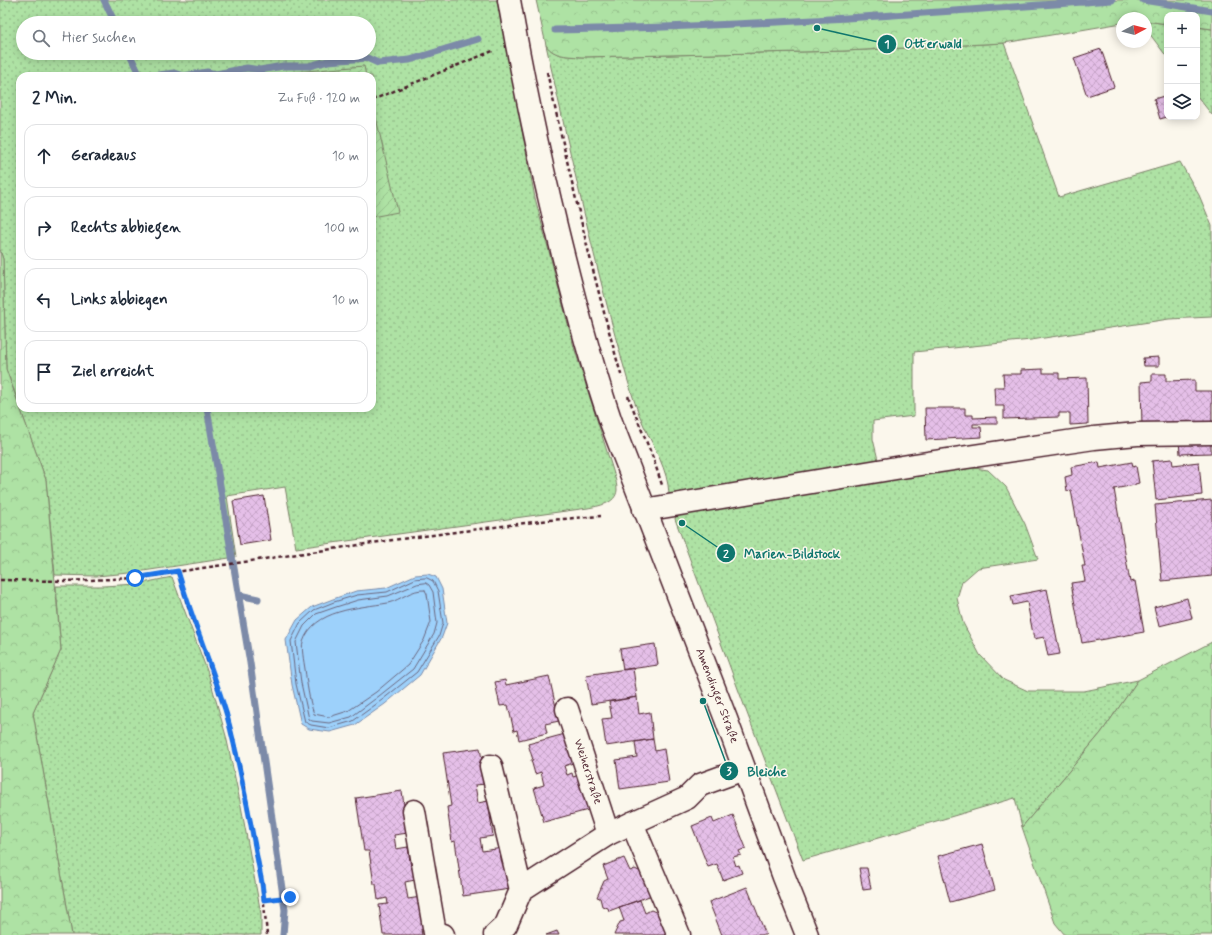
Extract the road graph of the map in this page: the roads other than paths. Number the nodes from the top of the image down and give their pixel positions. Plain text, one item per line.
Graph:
1 (509, 0) edge
2 (1212, 433) edge
3 (644, 510) junction
4 (567, 709) dead end
5 (491, 766) dead end
6 (744, 769) junction
7 (414, 811) dead end
8 (632, 823) junction
9 (608, 834) junction
10 (521, 890) junction
11 (443, 935) edge
12 (495, 935) edge
13 (679, 935) edge
14 (807, 935) edge

1 - 3 street, Amendinger Straße
2 - 3 street
3 - 6 street, Amendinger Straße
4 - 9 street, Weiherstraße
5 - 10 street
6 - 8 street
6 - 14 street, Amendinger Straße
7 - 11 street
8 - 9 street
8 - 13 street
9 - 10 street
10 - 12 street

